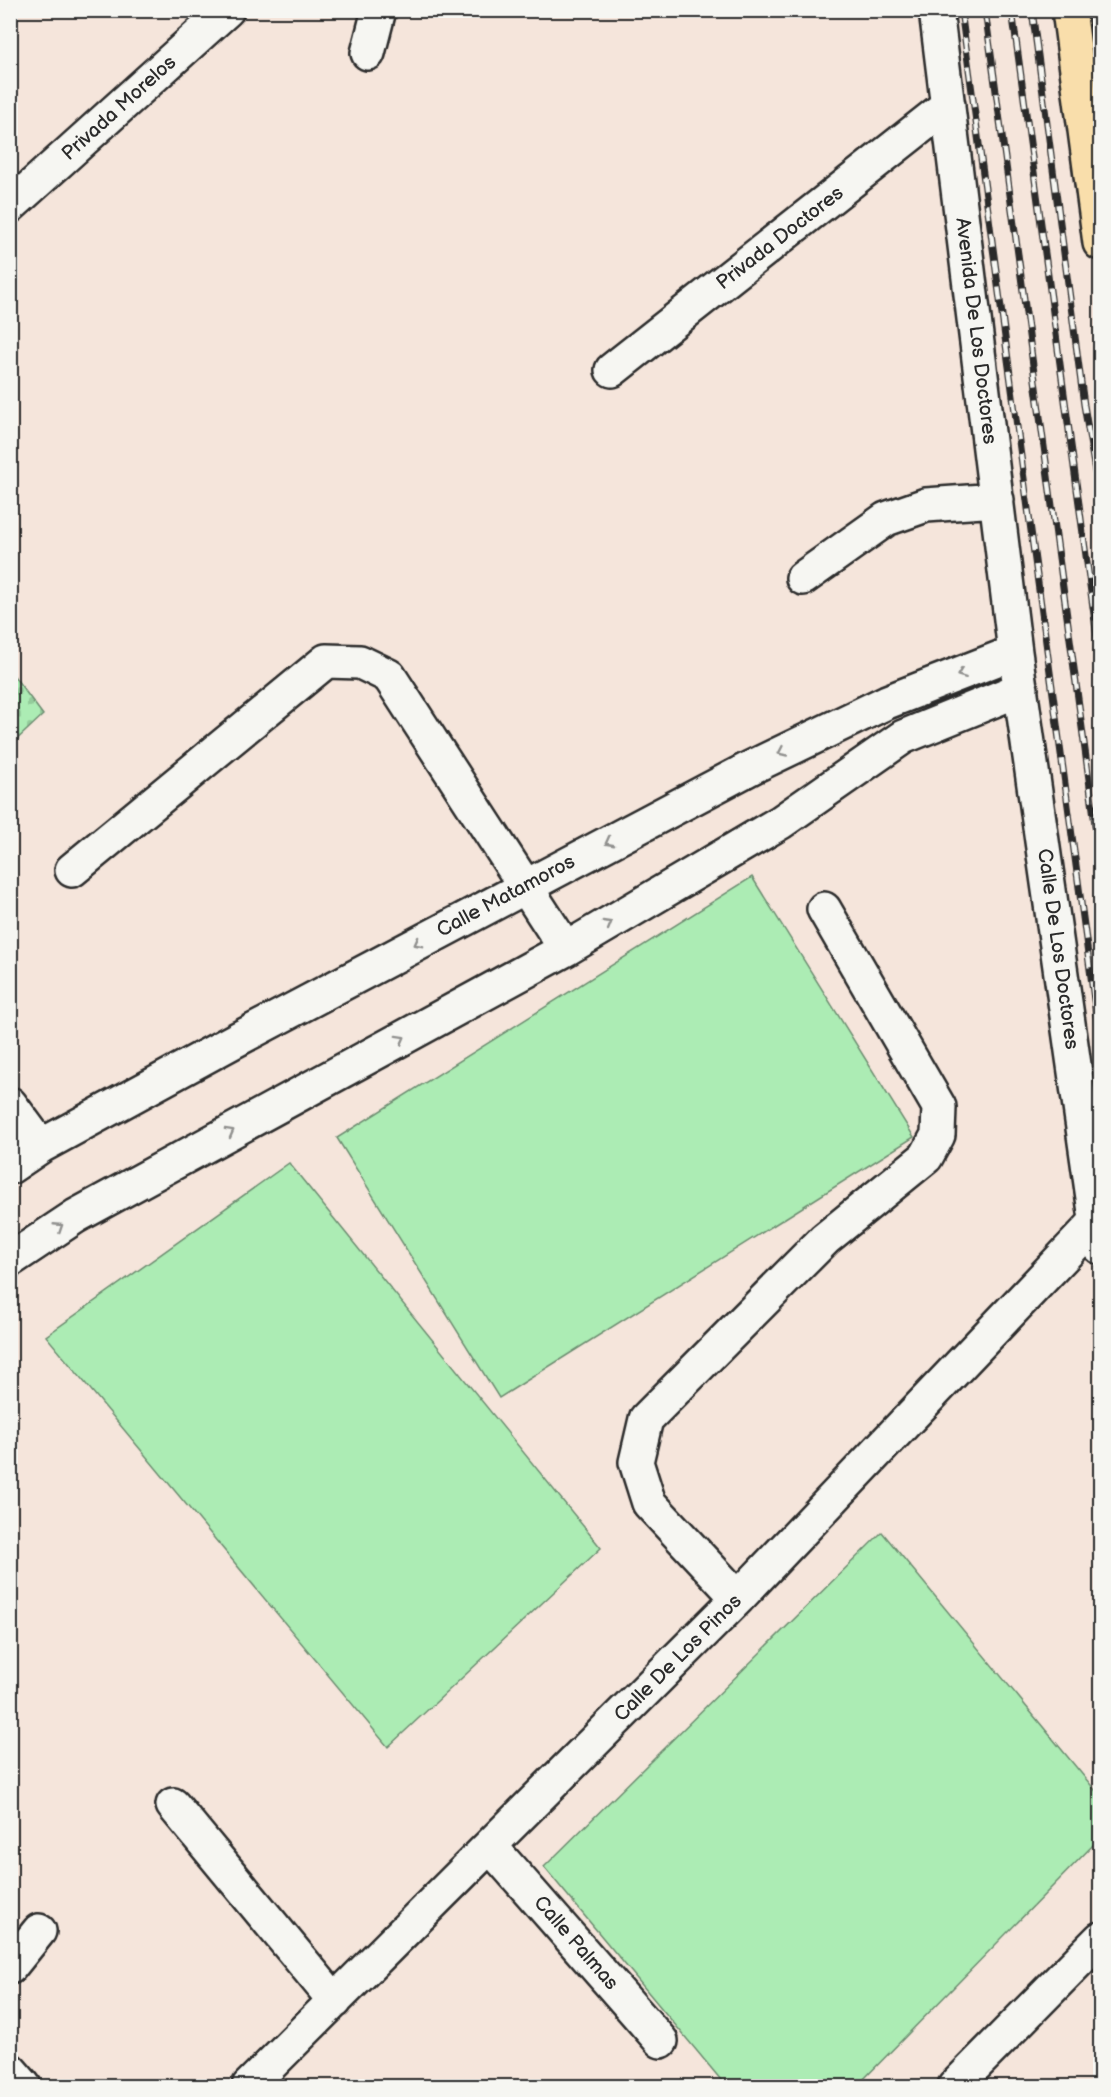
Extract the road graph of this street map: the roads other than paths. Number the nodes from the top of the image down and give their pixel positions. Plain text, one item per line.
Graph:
1 (227, 10) edge
2 (379, 10) edge
3 (936, 10) edge
4 (1070, 10) edge
5 (368, 53) dead end
6 (948, 105) junction
7 (10, 206) edge
8 (1101, 243) edge
9 (612, 370) dead end
10 (997, 500) junction
11 (803, 578) dead end
12 (1015, 652) junction
13 (1021, 689) junction
14 (72, 870) dead end
15 (525, 886) junction
16 (824, 909) dead end
17 (566, 949) junction
18 (10, 1104) edge
19 (40, 1146) junction
20 (10, 1167) edge
21 (1099, 1234) edge
22 (10, 1260) edge
23 (738, 1598) junction
24 (173, 1805) dead end
25 (490, 1846) junction
26 (39, 1932) dead end
27 (1101, 1939) edge
28 (10, 1967) edge
29 (335, 2001) junction
30 (661, 2041) dead end
31 (10, 2070) edge
32 (24, 2086) edge
33 (249, 2086) edge
34 (955, 2086) edge

1 - 7 street, Privada Morelos
2 - 5 street
3 - 6 street, Avenida De Los Doctores
4 - 8 main road
6 - 9 street, Privada Doctores
6 - 10 street, Avenida De Los Doctores
10 - 11 street
10 - 12 street, Avenida De Los Doctores
12 - 13 street, Calle De Los Doctores
12 -> 15 street, Calle Matamoros
17 -> 13 street
13 - 21 street, Calle De Los Doctores
14 - 15 street
15 - 17 street
15 -> 19 street, Calle Matamoros
16 - 23 street
22 -> 17 street
18 - 19 street
19 - 20 street, Calle Matamoros
21 - 23 street, Calle De Los Pinos
23 - 25 street, Calle De Los Pinos
24 - 29 street
25 - 29 street, Calle De Los Pinos
25 - 30 street, Calle Palmas
26 - 28 street
27 - 34 street
29 - 33 street, Calle De Los Pinos
31 - 32 street

